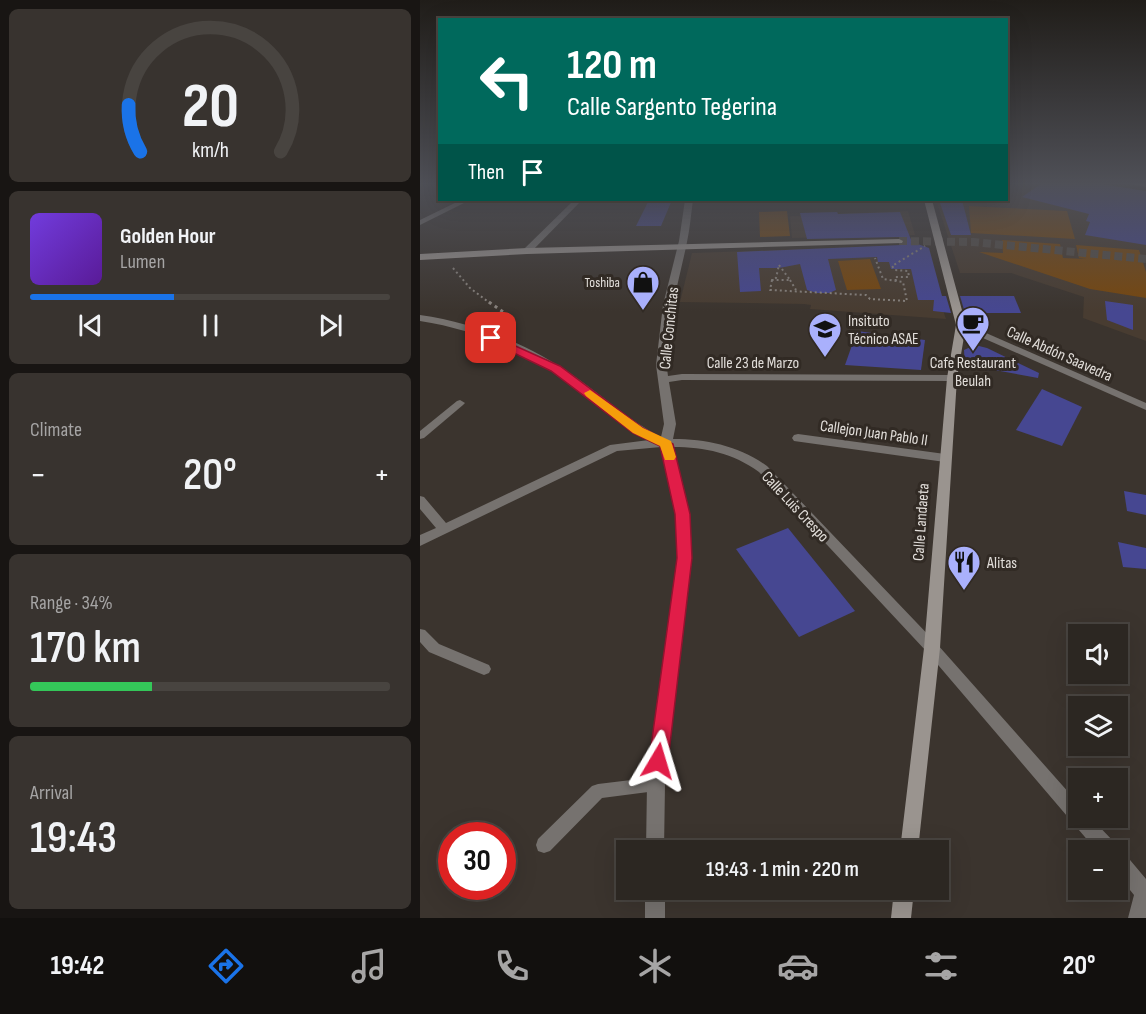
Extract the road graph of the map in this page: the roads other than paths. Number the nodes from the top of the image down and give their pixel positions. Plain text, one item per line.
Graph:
1 (552, 226) edge
2 (685, 226) edge
3 (935, 226) edge
4 (899, 241) tunnel mouth
5 (681, 248) junction
6 (527, 251) junction
7 (420, 257) edge
8 (420, 318) edge
9 (961, 325) junction
10 (952, 378) junction
11 (663, 380) junction
12 (460, 402) dead end
13 (1146, 407) edge
14 (420, 436) edge
15 (798, 438) dead end
16 (666, 444) junction
17 (945, 458) junction
18 (420, 500) edge
19 (444, 529) junction
20 (420, 541) edge
21 (420, 634) edge
22 (932, 648) junction
23 (484, 669) dead end
24 (656, 784) junction
25 (1068, 804) edge
26 (1089, 828) edge
27 (656, 840) edge
28 (910, 840) edge
29 (1099, 840) edge
30 (544, 845) dead end
31 (1128, 872) edge
32 (1146, 892) edge
33 (656, 900) edge
34 (903, 900) edge
35 (655, 918) edge
36 (901, 918) edge
37 (1138, 918) edge

1 - 6 street
2 - 5 street, Calle Conchitas
3 - 9 main road, Calle Landaeta
4 - 5 main road
5 - 6 main road
5 - 11 street, Calle Conchitas
6 - 7 main road
8 - 16 street
9 - 10 main road, Calle Landaeta
9 - 13 street, Calle Abdón Saavedra
10 - 11 street, Calle 23 de Marzo
10 - 17 main road, Calle Landaeta
11 - 16 street, Calle Conchitas
12 - 14 lane
15 - 17 street, Callejon Juan Pablo II
16 - 19 street, Calle Luis Crespo
16 - 22 street, Calle Luis Crespo
16 - 24 street, Calle Conchitas
17 - 22 main road, Calle Landaeta
18 - 19 street
19 - 20 street, Calle Luis Crespo
21 - 23 lane
22 - 25 street, Calle Luis Crespo
22 - 28 main road, Calle Landaeta
24 - 27 street, Calle Conchitas
24 - 30 lane
26 - 29 street, Calle Luis Crespo
31 - 32 street
32 - 37 street
33 - 35 street
34 - 36 main road

